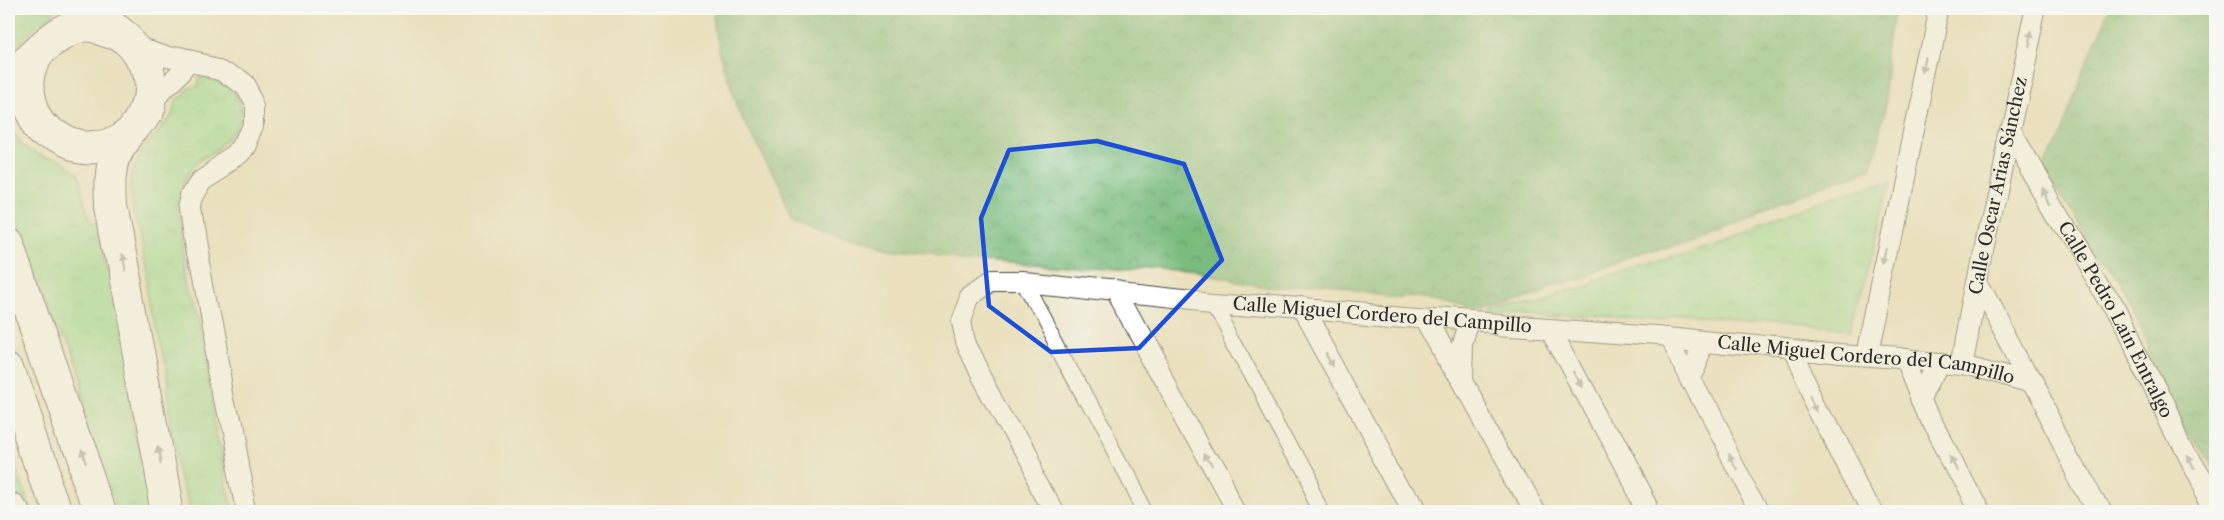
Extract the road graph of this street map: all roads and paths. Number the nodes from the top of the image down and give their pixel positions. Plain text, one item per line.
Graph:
1 (83, 8) edge
2 (1939, 8) edge
3 (2036, 8) edge
4 (124, 39) junction
5 (40, 49) junction
6 (189, 63) junction
7 (8, 75) edge
8 (8, 100) edge
9 (147, 104) junction
10 (46, 130) junction
11 (130, 132) junction
12 (2009, 132) junction
13 (8, 244) edge
14 (1978, 281) junction
15 (1023, 282) junction
16 (1116, 291) junction
17 (1212, 302) junction
18 (1302, 308) junction
19 (1426, 319) junction
20 (1469, 322) junction
21 (1551, 328) junction
22 (1668, 337) junction
23 (1704, 342) junction
24 (1790, 350) junction
25 (1867, 356) junction
26 (1905, 359) junction
27 (1941, 362) junction
28 (1962, 364) junction
29 (8, 366) edge
30 (1689, 379) junction
31 (1461, 381) junction
32 (2032, 383) junction
33 (1921, 399) junction
34 (8, 507) edge
35 (1054, 511) edge
36 (11, 513) edge
37 (56, 513) edge
38 (100, 513) edge
39 (168, 513) edge
40 (246, 513) edge
41 (1146, 513) edge
42 (1236, 513) edge
43 (1325, 513) edge
44 (1413, 513) edge
45 (1533, 513) edge
46 (1648, 513) edge
47 (1760, 513) edge
48 (1872, 513) edge
49 (1979, 513) edge
50 (2099, 513) edge
51 (2216, 513) edge

1 - 4 highway
2 -> 25 street
12 -> 3 street, Calle Oscar Arias Sánchez
4 - 5 highway
4 - 6 street
4 - 9 highway
5 - 7 highway
5 - 10 highway
6 - 9 street
6 - 40 street
8 - 10 highway
9 - 11 highway
10 - 11 highway
39 -> 11 highway
12 - 14 street, Calle Oscar Arias Sánchez
51 -> 12 street, Calle Pedro Laín Entralgo
38 -> 13 highway
14 - 28 street, Calle Oscar Arias Sánchez
14 - 32 street
15 - 16 street, Calle Miguel Cordero del Campillo
15 - 35 street, Calle Miguel Cordero del Campillo
15 - 41 street
16 - 17 street, Calle Miguel Cordero del Campillo
42 -> 16 street
17 - 18 street, Calle Miguel Cordero del Campillo
17 - 43 street
18 - 19 street, Calle Miguel Cordero del Campillo
18 -> 44 street
19 - 20 street, Calle Miguel Cordero del Campillo
19 - 31 street
20 - 21 street, Calle Miguel Cordero del Campillo
20 - 31 street
21 - 22 street, Calle Miguel Cordero del Campillo
21 -> 46 street
22 - 23 street, Calle Miguel Cordero del Campillo
22 - 30 street
23 - 24 street, Calle Miguel Cordero del Campillo
23 - 30 street
24 - 25 street, Calle Miguel Cordero del Campillo
24 -> 48 street
25 - 26 street, Calle Miguel Cordero del Campillo
26 - 27 street, Calle Miguel Cordero del Campillo
26 - 33 street
27 - 28 street, Calle Miguel Cordero del Campillo
27 - 33 street
28 - 32 street, Calle Miguel Cordero del Campillo
29 - 37 highway
47 -> 30 street
31 - 45 street
32 - 50 street
49 -> 33 street
34 - 36 highway

